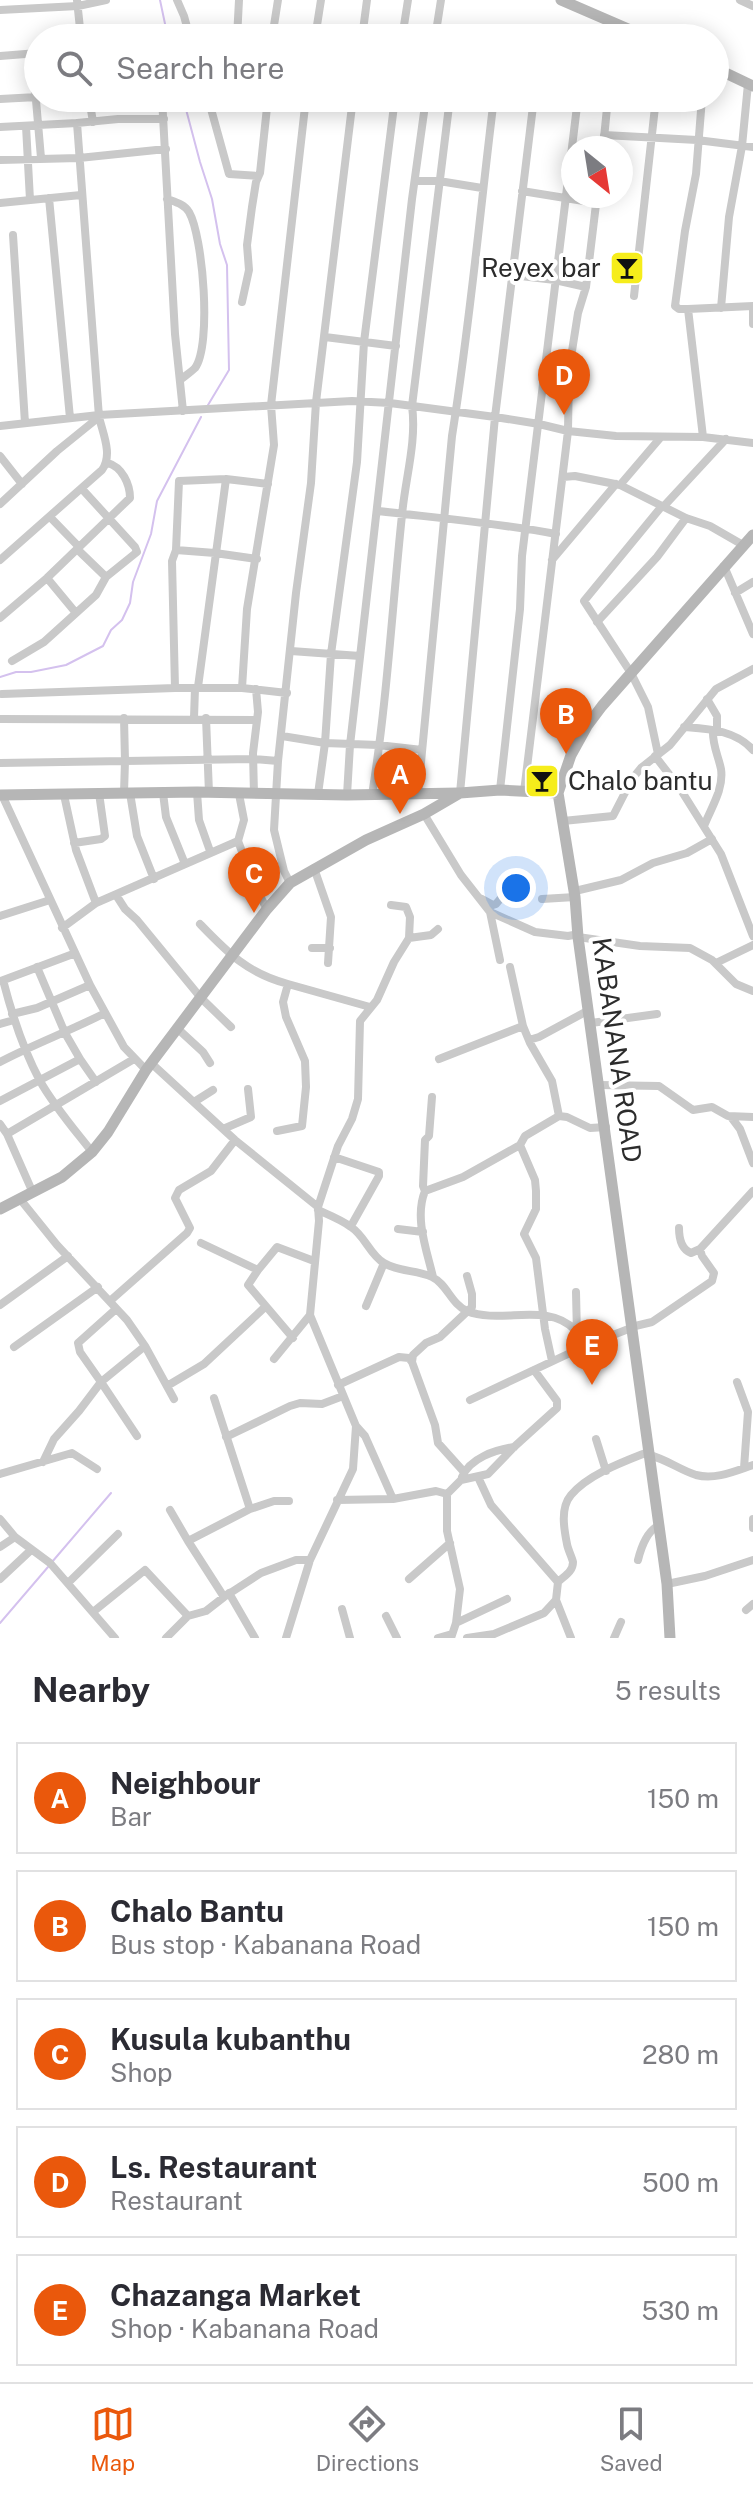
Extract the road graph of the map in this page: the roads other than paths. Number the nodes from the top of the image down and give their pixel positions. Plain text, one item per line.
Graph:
1 (106, 0) edge
2 (177, 0) edge
3 (239, 0) edge
4 (278, 0) edge
5 (321, 0) edge
6 (367, 0) edge
7 (408, 0) edge
8 (441, 0) edge
9 (561, 0) edge
10 (740, 0) edge
11 (77, 3) edge
12 (753, 6) edge
13 (0, 10) edge
14 (79, 24) edge
15 (186, 24) edge
16 (238, 24) edge
17 (274, 24) edge
18 (317, 24) edge
19 (364, 24) edge
20 (404, 24) edge
21 (437, 24) edge
22 (617, 24) edge
23 (24, 55) edge
24 (0, 56) edge
25 (729, 75) edge
26 (750, 85) edge
27 (24, 98) edge
28 (0, 99) edge
29 (37, 112) edge
30 (91, 112) edge
31 (163, 112) edge
32 (212, 112) edge
33 (266, 112) edge
34 (304, 112) edge
35 (351, 112) edge
36 (393, 112) edge
37 (424, 112) edge
38 (450, 112) edge
39 (493, 112) edge
40 (532, 112) edge
41 (576, 112) edge
42 (606, 112) edge
43 (655, 112) edge
44 (700, 112) edge
45 (164, 119) junction
46 (93, 122) junction
47 (77, 123) junction
48 (37, 125) junction
49 (26, 126) junction
50 (0, 127) edge
51 (604, 135) joint
52 (573, 136) edge
53 (653, 138) junction
54 (697, 140) junction
55 (742, 146) junction
56 (753, 147) edge
57 (166, 149) junction
58 (27, 158) junction
59 (41, 158) junction
60 (79, 158) junction
61 (0, 160) edge
62 (258, 176) junction
63 (416, 181) junction
64 (439, 181) junction
65 (482, 188) junction
66 (522, 191) junction
67 (81, 195) junction
68 (561, 196) edge
69 (49, 198) junction
70 (167, 199) junction
71 (30, 200) junction
72 (0, 203) edge
73 (563, 208) edge
74 (595, 208) edge
75 (13, 235) dead end
76 (512, 275) junction
77 (555, 280) junction
78 (586, 287) junction
79 (634, 296) dead end
80 (242, 302) dead end
81 (753, 306) edge
82 (721, 308) junction
83 (688, 309) junction
84 (753, 324) edge
85 (325, 337) junction
86 (364, 342) junction
87 (396, 346) junction
88 (180, 380) junction
89 (316, 402) junction
90 (361, 402) junction
91 (390, 403) junction
92 (271, 405) junction
93 (412, 406) junction
94 (183, 411) junction
95 (457, 413) junction
96 (99, 416) junction
97 (495, 417) junction
98 (70, 418) junction
99 (25, 423) junction
100 (539, 424) junction
101 (0, 426) edge
102 (568, 431) junction
103 (661, 437) junction
104 (703, 437) junction
105 (726, 439) junction
106 (753, 443) edge
107 (0, 456) edge
108 (108, 463) junction
109 (563, 477) junction
110 (226, 479) junction
111 (22, 484) junction
112 (268, 484) junction
113 (618, 485) junction
114 (82, 489) junction
115 (0, 504) edge
116 (663, 506) junction
117 (378, 511) junction
118 (402, 514) junction
119 (50, 517) junction
120 (686, 518) junction
121 (109, 520) junction
122 (444, 520) junction
123 (486, 522) junction
124 (527, 528) junction
125 (556, 534) junction
126 (753, 535) edge
127 (743, 545) junction
128 (78, 548) junction
129 (176, 550) junction
130 (215, 553) junction
131 (257, 559) junction
132 (0, 560) edge
133 (552, 560) junction
134 (724, 566) junction
135 (106, 577) junction
136 (47, 578) junction
137 (753, 582) edge
138 (735, 593) junction
139 (76, 613) junction
140 (0, 618) edge
141 (597, 622) junction
142 (753, 634) edge
143 (291, 651) junction
144 (331, 654) junction
145 (360, 656) junction
146 (12, 661) dead end
147 (753, 669) edge
148 (631, 673) junction
149 (175, 688) junction
150 (196, 688) junction
151 (242, 688) junction
152 (256, 689) junction
153 (287, 693) junction
154 (2, 694) dead end
155 (707, 699) junction
156 (124, 718) junction
157 (194, 718) junction
158 (206, 718) junction
159 (0, 719) edge
160 (257, 720) junction
161 (684, 727) junction
162 (715, 730) junction
163 (282, 736) junction
164 (325, 743) junction
165 (350, 745) junction
166 (378, 745) junction
167 (422, 750) junction
168 (753, 750) edge
169 (657, 755) junction
170 (253, 759) junction
171 (207, 760) junction
172 (125, 761) junction
173 (278, 761) junction
174 (0, 763) edge
175 (500, 790) junction
176 (203, 792) junction
177 (524, 792) junction
178 (99, 793) junction
179 (127, 793) junction
180 (163, 793) junction
181 (460, 793) junction
182 (558, 793) junction
183 (239, 794) junction
184 (254, 794) junction
185 (276, 794) junction
186 (318, 794) junction
187 (418, 794) junction
188 (1, 795) edge
189 (64, 795) junction
190 (347, 795) junction
191 (372, 795) junction
192 (424, 814) junction
193 (563, 821) junction
194 (704, 826) junction
195 (712, 839) junction
196 (238, 841) junction
197 (74, 843) junction
198 (210, 851) junction
199 (185, 864) junction
200 (314, 868) junction
201 (154, 879) junction
202 (290, 883) junction
203 (511, 886) dead end
204 (575, 894) junction
205 (116, 895) junction
206 (482, 899) junction
207 (542, 899) dead end
208 (50, 900) junction
209 (96, 903) junction
210 (391, 905) dead end
211 (267, 909) junction
212 (490, 912) junction
213 (0, 916) edge
214 (200, 924) dead end
215 (62, 928) junction
216 (438, 929) dead end
217 (578, 935) junction
218 (753, 936) edge
219 (409, 938) junction
220 (753, 945) edge
221 (312, 948) dead end
222 (330, 948) junction
223 (73, 954) junction
224 (231, 957) junction
225 (500, 960) dead end
226 (328, 963) dead end
227 (716, 963) junction
228 (37, 967) junction
229 (510, 967) dead end
230 (2, 981) edge
231 (288, 984) junction
232 (90, 985) junction
233 (753, 991) edge
234 (201, 998) junction
235 (51, 1002) junction
236 (370, 1007) junction
237 (589, 1010) junction
238 (105, 1013) junction
239 (657, 1014) dead end
240 (13, 1017) junction
241 (591, 1023) junction
242 (0, 1024) edge
243 (523, 1026) junction
244 (231, 1027) dead end
245 (178, 1029) junction
246 (65, 1033) junction
247 (529, 1040) junction
248 (25, 1048) junction
249 (80, 1059) junction
250 (134, 1059) junction
251 (439, 1059) dead end
252 (0, 1062) edge
253 (210, 1063) dead end
254 (149, 1066) junction
255 (40, 1081) junction
256 (96, 1082) junction
257 (600, 1085) junction
258 (248, 1089) dead end
259 (213, 1090) dead end
260 (432, 1097) dead end
261 (0, 1101) edge
262 (194, 1102) junction
263 (56, 1106) junction
264 (559, 1116) junction
265 (731, 1117) junction
266 (753, 1117) edge
267 (0, 1124) edge
268 (606, 1127) junction
269 (223, 1129) junction
270 (277, 1131) dead end
271 (7, 1134) junction
272 (235, 1140) junction
273 (520, 1145) junction
274 (92, 1152) junction
275 (334, 1157) junction
276 (753, 1163) edge
277 (425, 1191) junction
278 (753, 1191) edge
279 (33, 1193) junction
280 (20, 1199) junction
281 (318, 1208) junction
282 (0, 1209) edge
283 (351, 1226) junction
284 (679, 1228) dead end
285 (398, 1229) dead end
286 (423, 1232) junction
287 (201, 1243) dead end
288 (700, 1249) junction
289 (68, 1256) junction
290 (314, 1261) junction
291 (384, 1263) junction
292 (258, 1270) junction
293 (467, 1276) dead end
294 (433, 1277) junction
295 (98, 1287) junction
296 (576, 1292) dead end
297 (0, 1305) edge
298 (113, 1305) junction
299 (366, 1306) dead end
300 (265, 1307) junction
301 (467, 1311) junction
302 (310, 1315) junction
303 (544, 1315) junction
304 (631, 1328) junction
305 (577, 1335) junction
306 (293, 1338) junction
307 (145, 1346) junction
308 (585, 1346) junction
309 (14, 1347) dead end
310 (274, 1359) dead end
311 (552, 1361) junction
312 (412, 1362) junction
313 (534, 1370) junction
314 (101, 1382) junction
315 (737, 1382) dead end
316 (338, 1385) junction
317 (167, 1386) junction
318 (343, 1396) junction
319 (214, 1398) dead end
320 (174, 1399) dead end
321 (470, 1400) dead end
322 (356, 1426) junction
323 (137, 1436) dead end
324 (226, 1437) junction
325 (596, 1439) dead end
326 (514, 1447) junction
327 (648, 1454) junction
328 (43, 1462) junction
329 (749, 1466) edge
330 (97, 1469) dead end
331 (606, 1471) junction
332 (0, 1474) edge
333 (462, 1476) junction
334 (478, 1477) junction
335 (447, 1494) junction
336 (393, 1499) junction
337 (337, 1500) junction
338 (289, 1501) dead end
339 (250, 1509) junction
340 (170, 1510) dead end
341 (0, 1519) edge
342 (753, 1519) edge
343 (658, 1526) junction
344 (753, 1528) edge
345 (118, 1534) dead end
346 (15, 1537) junction
347 (188, 1541) junction
348 (450, 1543) junction
349 (0, 1547) edge
350 (31, 1550) junction
351 (310, 1560) junction
352 (638, 1560) dead end
353 (753, 1560) edge
354 (0, 1579) edge
355 (409, 1579) dead end
356 (558, 1582) junction
357 (68, 1583) junction
358 (667, 1584) junction
359 (226, 1595) junction
360 (507, 1599) dead end
361 (556, 1600) junction
362 (342, 1609) dead end
363 (93, 1612) junction
364 (188, 1616) junction
365 (386, 1616) dead end
366 (621, 1622) dead end
367 (456, 1623) junction
368 (452, 1636) edge
369 (115, 1638) edge
370 (166, 1638) edge
371 (255, 1638) edge
372 (286, 1638) edge
373 (350, 1638) edge
374 (397, 1638) edge
375 (438, 1638) edge
376 (467, 1638) edge
377 (571, 1638) edge
378 (614, 1638) edge
379 (670, 1638) edge

1 - 11 street
2 - 15 street
3 - 16 street
4 - 17 street
5 - 18 street
6 - 19 street
7 - 20 street
8 - 21 street
9 - 22 street
10 - 12 street
11 - 13 street
11 - 14 street
23 - 24 street
25 - 26 street
26 - 55 street
27 - 28 street
29 - 48 street
30 - 46 street
31 - 45 street
32 - 62 street
33 - 62 street
34 - 92 street
35 - 85 street
36 - 86 street
37 - 63 street
38 - 64 street
39 - 65 street
40 - 66 street
41 - 52 street
42 - 51 street
43 - 53 street
44 - 54 street
45 - 46 street
45 - 57 street
46 - 47 street
47 - 48 street
47 - 60 street
48 - 49 street
48 - 59 street
49 - 50 street
49 - 58 street
51 - 53 street
53 - 54 street
53 - 79 street
54 - 55 street
54 - 83 street
55 - 56 street
55 - 82 street
57 - 60 street
57 - 70 street
58 - 59 street
58 - 61 street
58 - 71 street
59 - 60 street
60 - 67 street
62 - 80 street
63 - 64 street
63 - 87 street
64 - 65 street
64 - 93 street
65 - 95 street
66 - 68 street
66 - 76 street
67 - 69 street
67 - 96 street
69 - 71 street
69 - 98 street
70 - 88 street
70 - 88 street
71 - 72 street
73 - 77 street
74 - 78 street
75 - 99 street
76 - 77 street
76 - 97 street
77 - 78 street
77 - 100 street
78 - 102 street
81 - 82 street
81 - 84 street
82 - 83 street
83 - 104 street
85 - 86 street
85 - 89 street
86 - 87 street
86 - 90 street
87 - 91 street
88 - 94 street
89 - 90 street
89 - 92 street
89 - 143 street
90 - 91 street
90 - 144 street
91 - 93 street
91 - 117 street
92 - 94 street
92 - 112 street
93 - 95 street
93 - 118 street
94 - 96 street
95 - 97 street
95 - 122 street
96 - 98 street
96 - 108 street
96 - 111 street
97 - 100 street
97 - 123 street
98 - 99 street
99 - 101 street
100 - 102 street
100 - 124 street
102 - 103 street
102 - 109 street
103 - 104 street
103 - 113 street
104 - 105 street
105 - 106 street
105 - 116 street
107 - 111 street
108 - 114 street
108 - 121 street
109 - 113 street
109 - 125 street
110 - 112 street
110 - 129 street
110 - 130 street
111 - 115 street
112 - 131 street
113 - 116 street
113 - 133 street
114 - 119 street
114 - 121 street
116 - 120 street
116 - 141 street
117 - 118 street
117 - 145 street
118 - 122 street
118 - 166 street
119 - 128 street
119 - 132 street
120 - 127 street
120 - 141 street
121 - 128 street
121 - 135 street
122 - 123 street
122 - 167 street
123 - 124 street
123 - 181 street
124 - 125 street
124 - 175 street
125 - 133 street
126 - 127 street
127 - 134 street
128 - 135 street
128 - 136 street
129 - 130 street
129 - 149 street
130 - 131 street
130 - 150 street
131 - 151 street
133 - 177 street
134 - 138 street
134 - 148 street
135 - 139 street
136 - 139 street
136 - 140 street
137 - 138 street
138 - 142 street
139 - 146 street
141 - 148 street
143 - 144 street
143 - 153 street
144 - 145 street
144 - 164 street
145 - 165 street
147 - 155 street
148 - 169 street
148 - 182 street
149 - 150 street
149 - 154 street
150 - 151 street
150 - 157 street
151 - 152 street
152 - 153 street
152 - 160 street
153 - 163 street
155 - 161 street
155 - 162 street
156 - 157 street
156 - 159 street
156 - 172 street
157 - 158 street
158 - 160 street
158 - 171 street
160 - 170 street
161 - 162 street
161 - 169 street
162 - 168 street
162 - 194 street
163 - 164 street
163 - 173 street
164 - 165 street
164 - 186 street
165 - 166 street
165 - 190 street
166 - 167 street
166 - 191 street
167 - 187 street
169 - 193 street
169 - 194 street
170 - 171 street
170 - 173 street
170 - 184 street
171 - 172 street
171 - 176 street
172 - 174 street
172 - 179 street
173 - 185 street
175 - 177 street
175 - 181 street
176 - 180 street
176 - 183 street
176 - 198 street
177 - 182 street
178 - 179 street
178 - 189 street
178 - 197 street
179 - 180 street
179 - 201 street
180 - 199 street
181 - 187 street
181 - 192 street
182 - 193 street, KABANANA ROAD
183 - 184 street
183 - 196 street
184 - 185 street
185 - 186 street
185 - 202 street
186 - 190 street
187 - 191 street
188 - 189 street
188 - 208 street
189 - 197 street
190 - 191 street
192 - 200 street
192 - 206 street
193 - 204 street, KABANANA ROAD
194 - 195 street
195 - 204 street
195 - 218 street
196 - 198 street
196 - 211 street
197 - 209 street
198 - 199 street
199 - 201 street
200 - 202 street
200 - 222 street
201 - 205 street
202 - 211 street
203 - 206 street
204 - 207 street
204 - 217 street, KABANANA ROAD
205 - 209 street
205 - 234 street
206 - 212 street
208 - 213 street
208 - 215 street
209 - 215 street
210 - 219 street
211 - 224 street
212 - 217 street
212 - 225 street
214 - 224 street
215 - 223 street
216 - 219 street
217 - 227 street
217 - 237 street, KABANANA ROAD
219 - 236 street
220 - 227 street
221 - 222 street
222 - 226 street
223 - 228 street
223 - 232 street
224 - 231 street
224 - 234 street
227 - 233 street
228 - 230 street
228 - 235 street
229 - 243 street
230 - 240 street
231 - 236 street
231 - 270 street
232 - 235 street
232 - 238 street
234 - 244 street
234 - 245 street
235 - 240 street
235 - 246 street
236 - 275 street
237 - 241 street, KABANANA ROAD
237 - 247 street
238 - 246 street
238 - 250 street
239 - 241 street
240 - 242 street
240 - 248 street
241 - 257 street, KABANANA ROAD
243 - 247 street
243 - 251 street
245 - 253 street
245 - 254 street
246 - 248 street
246 - 249 street
247 - 264 street
248 - 252 street
248 - 255 street
249 - 255 street
249 - 256 street
250 - 254 street
250 - 256 street
254 - 262 street
254 - 274 street
255 - 261 street
255 - 263 street
256 - 263 street
257 - 265 street
257 - 268 street, KABANANA ROAD
258 - 269 street
259 - 262 street
260 - 277 street
262 - 269 street
263 - 271 street
263 - 274 street
264 - 268 street
264 - 273 street
265 - 266 street
265 - 276 street
267 - 271 street
268 - 304 street, KABANANA ROAD
269 - 272 street
271 - 279 street
272 - 281 street
272 - 298 street
273 - 277 street
273 - 303 street
274 - 279 street
275 - 281 street
275 - 283 street
277 - 286 street
278 - 288 street
279 - 280 street
280 - 282 street
280 - 289 street
281 - 283 street
281 - 290 street
283 - 291 street
284 - 288 street
285 - 286 street
286 - 294 street
287 - 292 street
288 - 304 street
289 - 295 street
289 - 297 street
290 - 292 street
290 - 302 street
291 - 294 street
291 - 299 street
292 - 300 street
293 - 301 street
294 - 301 street
295 - 298 street
295 - 309 street
296 - 305 street
298 - 307 street
298 - 314 street
300 - 306 street
300 - 317 street
301 - 303 street
301 - 312 street
302 - 306 street
302 - 316 street
303 - 305 street
303 - 311 street
304 - 308 street
304 - 327 street, KABANANA ROAD
305 - 308 street
306 - 310 street
307 - 314 street
307 - 317 street
308 - 311 street
311 - 313 street
312 - 316 street
312 - 333 street
313 - 321 street
313 - 326 street
314 - 323 street
314 - 328 street
315 - 329 street
316 - 318 street
317 - 320 street
318 - 322 street
318 - 324 street
319 - 324 street
322 - 336 street
322 - 337 street
324 - 339 street
325 - 331 street
326 - 333 street
326 - 334 street
327 - 329 street
327 - 331 street
327 - 343 street, KABANANA ROAD
328 - 330 street
328 - 332 street
331 - 356 street
333 - 334 street
333 - 335 street
334 - 356 street
335 - 336 street
335 - 348 street
336 - 337 street
337 - 351 street
338 - 339 street
339 - 347 street
340 - 347 street
341 - 346 street
342 - 344 street
343 - 352 street
343 - 358 street, KABANANA ROAD
345 - 357 street
346 - 349 street
346 - 350 street
347 - 359 street
348 - 355 street
348 - 367 street
350 - 354 street
350 - 357 street
351 - 359 street
351 - 372 street
353 - 358 street
356 - 361 street
357 - 363 street
358 - 379 street, KABANANA ROAD
359 - 364 street
359 - 371 street
360 - 367 street
361 - 376 street
361 - 377 street
362 - 373 street
363 - 364 street
363 - 369 street
364 - 370 street
365 - 374 street
366 - 378 street
367 - 368 street
368 - 375 street

